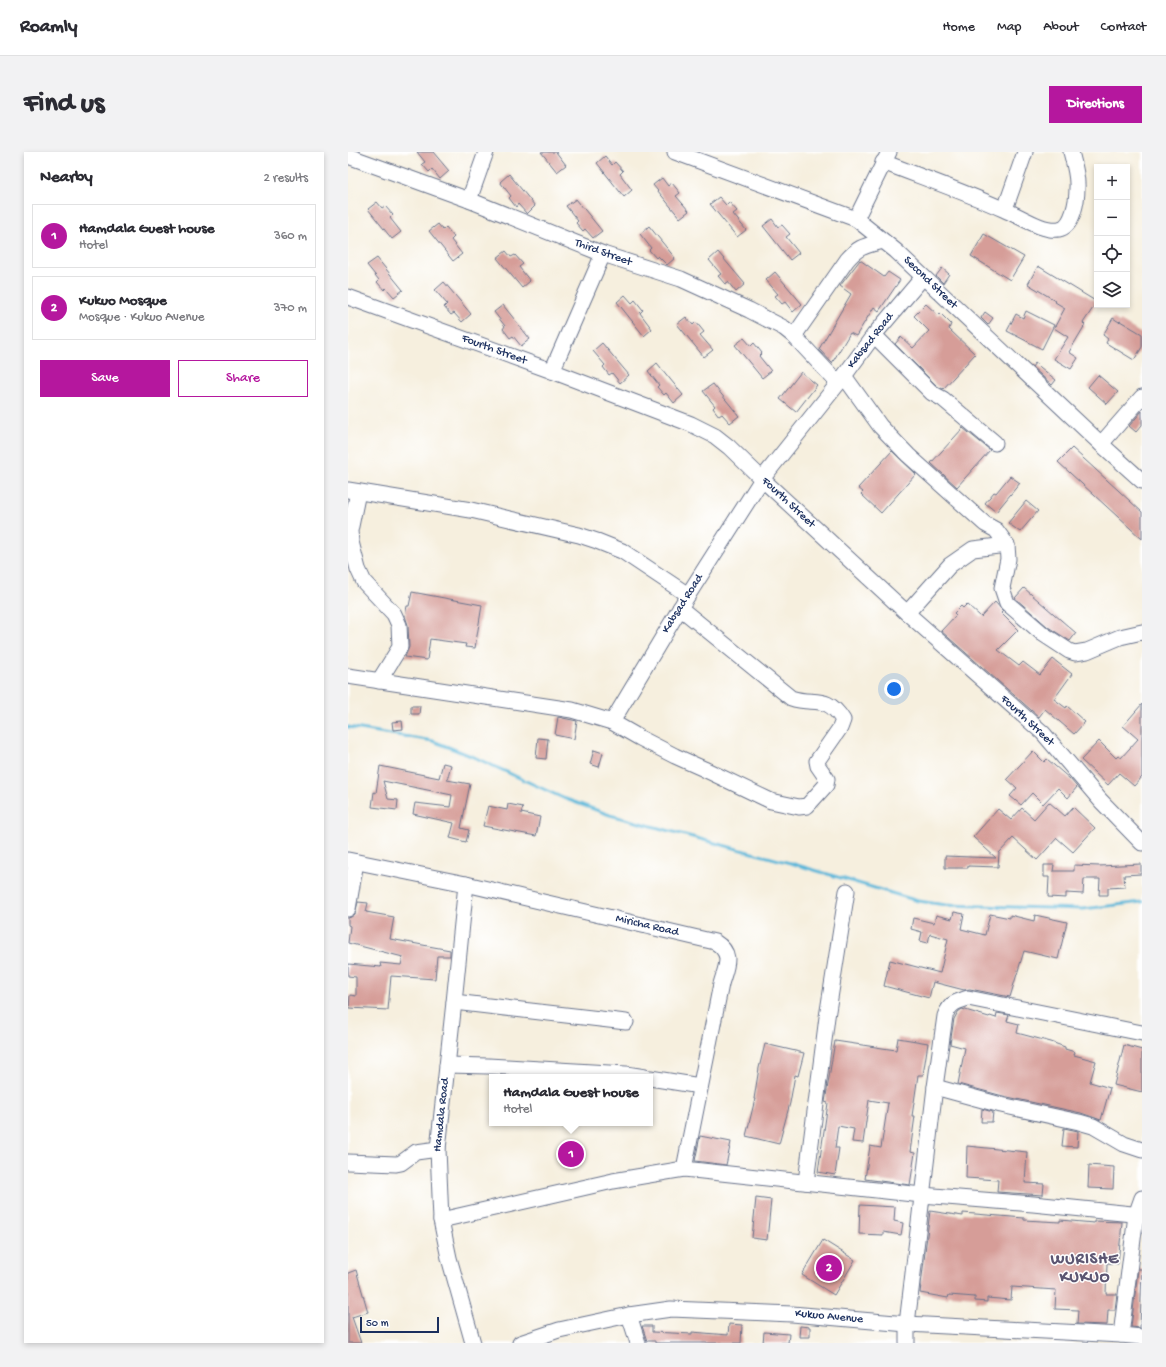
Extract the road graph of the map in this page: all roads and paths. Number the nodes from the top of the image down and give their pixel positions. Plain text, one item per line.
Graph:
1 (486, 152) edge
2 (675, 152) edge
3 (1025, 152) edge
4 (1071, 152) edge
5 (348, 156) edge
6 (886, 157) edge
7 (469, 200) junction
8 (1005, 209) junction
9 (856, 219) junction
10 (883, 241) junction
11 (603, 254) junction
12 (924, 277) junction
13 (348, 296) edge
14 (874, 335) junction
15 (794, 336) junction
16 (552, 371) junction
17 (841, 379) junction
18 (1142, 397) edge
19 (995, 443) dead end
20 (1101, 444) junction
21 (762, 479) junction
22 (1142, 481) edge
23 (353, 491) edge
24 (1007, 544) junction
25 (684, 602) junction
26 (907, 613) junction
27 (1142, 632) edge
28 (348, 676) edge
29 (379, 681) junction
30 (612, 722) junction
31 (1142, 843) edge
32 (352, 861) edge
33 (466, 884) junction
34 (847, 891) dead end
35 (348, 909) edge
36 (454, 1002) junction
37 (626, 1022) dead end
38 (1142, 1033) edge
39 (447, 1065) junction
40 (626, 1074) edge
41 (653, 1078) edge
42 (700, 1086) junction
43 (935, 1087) junction
44 (438, 1149) junction
45 (1142, 1150) edge
46 (348, 1162) edge
47 (684, 1169) junction
48 (806, 1182) junction
49 (922, 1195) junction
50 (1142, 1198) edge
51 (1139, 1215) edge
52 (441, 1220) junction
53 (629, 1315) junction
54 (907, 1324) junction
55 (1132, 1338) edge
56 (473, 1343) edge
57 (520, 1343) edge
58 (638, 1343) edge
59 (907, 1343) edge

1 - 7 street
2 - 9 street, Second Street
3 - 8 street
4 - 8 street
5 - 7 street, Third Street
6 - 8 street
6 - 9 street
7 - 11 street, Third Street
9 - 10 street, Second Street
10 - 12 street, Second Street
10 - 15 street
11 - 15 street, Third Street
11 - 16 street
12 - 14 street, Kabsad Road
12 - 20 street, Second Street
13 - 16 street, Fourth Street
14 - 17 street, Kabsad Road
14 - 19 street
15 - 17 street, Third Street
16 - 21 street, Fourth Street
17 - 21 street, Kabsad Road
17 - 24 street, Third Street
18 - 20 street
20 - 22 street, Second Street
21 - 25 street, Kabsad Road
21 - 26 street, Fourth Street
23 - 25 street
23 - 29 street
24 - 26 street
24 - 27 street
25 - 30 street, Kabsad Road
25 - 30 street
26 - 31 street, Fourth Street
28 - 29 street
29 - 30 street
32 - 33 street, Miricha Road
32 - 35 street
33 - 36 street, Hamdala Road
33 - 42 street, Miricha Road
34 - 48 street
36 - 37 street
36 - 39 street, Hamdala Road
38 - 43 street
39 - 40 street
39 - 44 street, Hamdala Road
41 - 42 street
42 - 47 street, Miricha Road
43 - 45 street
43 - 49 street
44 - 46 street
44 - 52 street, Hamdala Road
47 - 48 street
47 - 52 street
48 - 49 street
49 - 51 street
49 - 54 street
50 - 51 street
51 - 55 street
52 - 56 street, Hamdala Road
53 - 54 street, Kukuo Avenue
53 - 57 street, Kukuo Avenue
53 - 58 street
54 - 55 street, Kukuo Avenue
54 - 59 street

